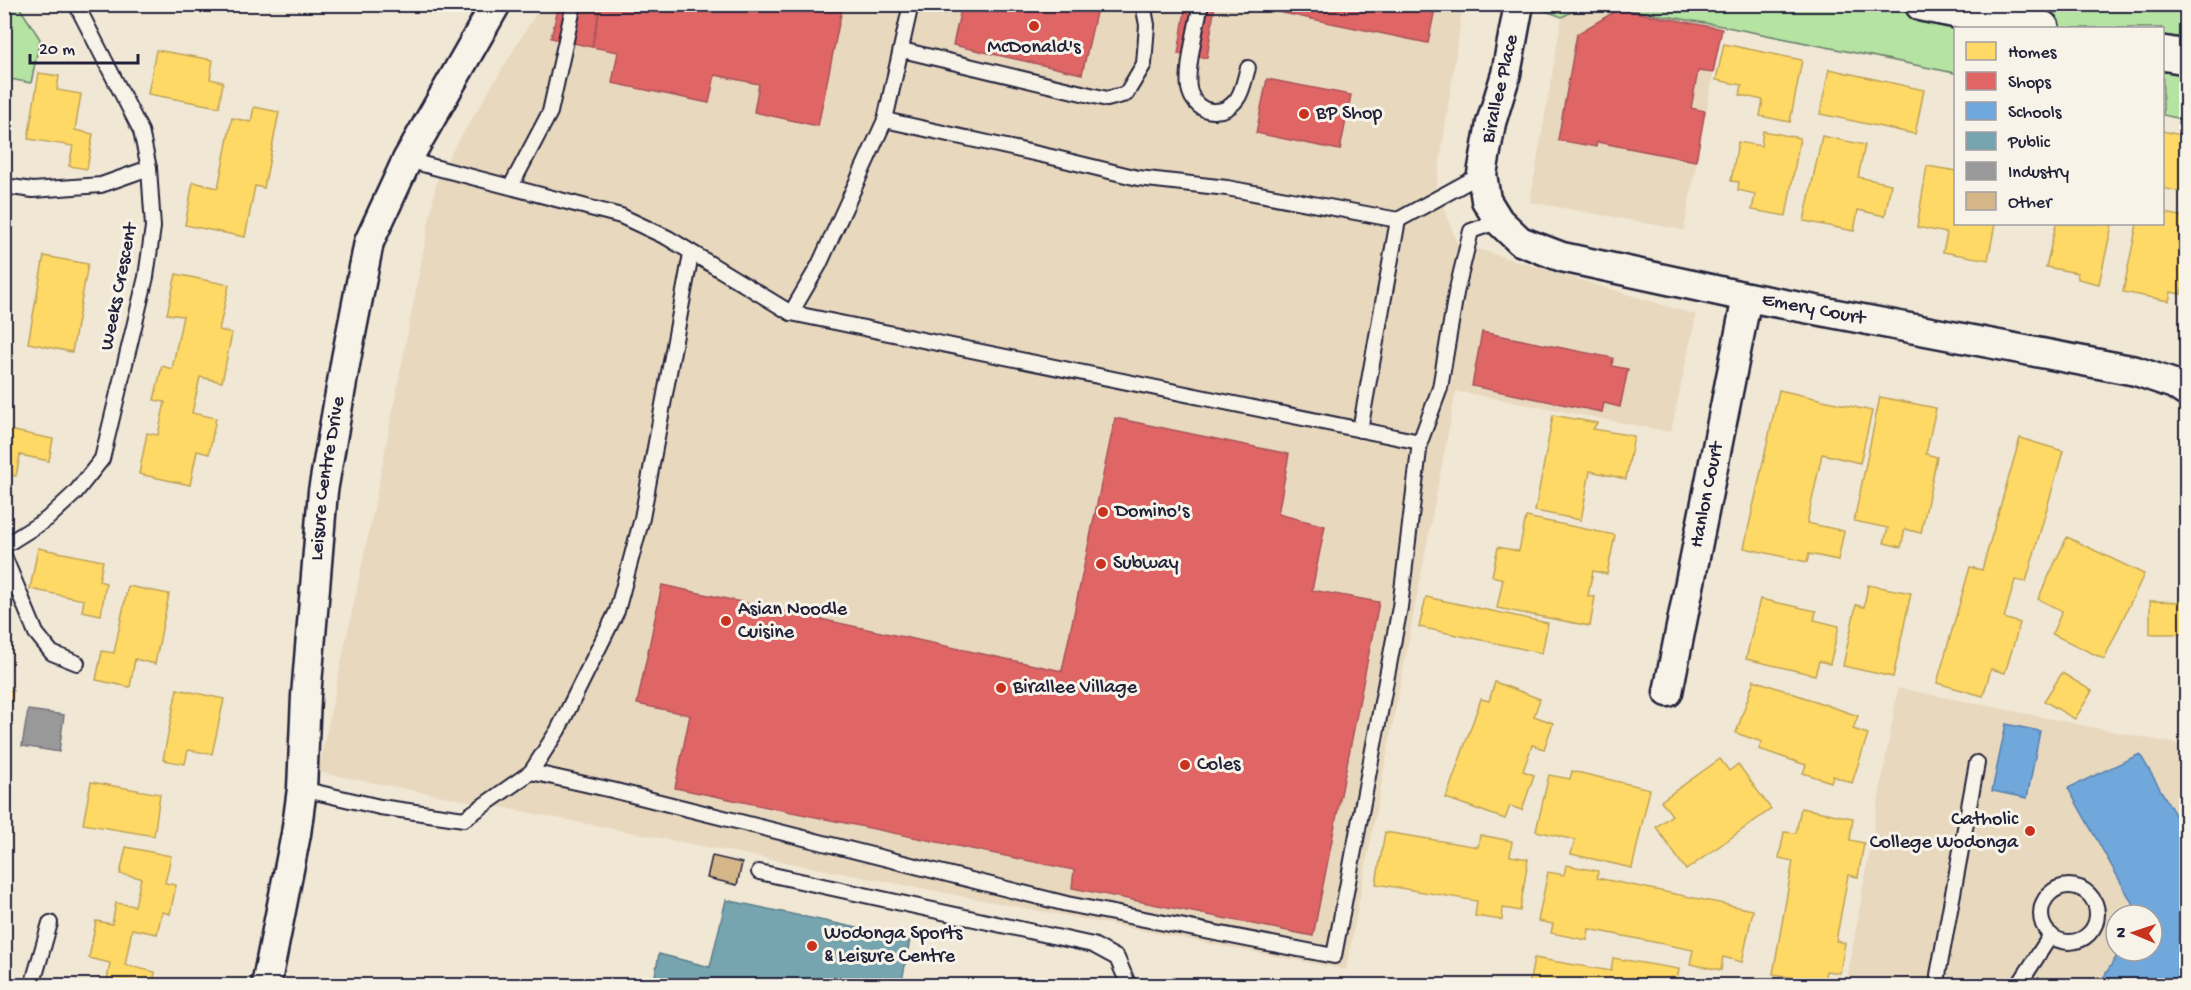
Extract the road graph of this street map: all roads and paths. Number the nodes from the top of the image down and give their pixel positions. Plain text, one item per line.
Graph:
1 (76, 4) edge
2 (496, 4) edge
3 (574, 4) edge
4 (911, 4) edge
5 (1143, 4) edge
6 (1201, 4) edge
7 (1519, 4) edge
8 (1922, 4) edge
9 (2037, 27) edge
10 (902, 50) junction
11 (2164, 52) edge
12 (2187, 57) edge
13 (1248, 68) dead end
14 (885, 120) junction
15 (406, 160) junction
16 (149, 168) junction
17 (1482, 174) junction
18 (4, 186) edge
19 (511, 186) junction
20 (1398, 220) junction
21 (1499, 221) junction
22 (691, 254) junction
23 (1747, 297) junction
24 (791, 313) junction
25 (2187, 392) edge
26 (1360, 430) junction
27 (1420, 442) junction
28 (4, 546) edge
29 (4, 556) edge
30 (77, 663) dead end
31 (1668, 692) dead end
32 (1977, 763) dead end
33 (531, 772) junction
34 (302, 789) junction
35 (759, 872) dead end
36 (50, 923) dead end
37 (2050, 935) junction
38 (32, 986) edge
39 (266, 986) edge
40 (1129, 986) edge
41 (1938, 986) edge
42 (2019, 986) edge

1 - 16 lane, Weeks Crescent
2 - 15 street, Leisure Centre Drive
3 - 19 lane
4 - 10 lane
5 - 10 lane
6 - 13 lane
7 - 17 street, Birallee Place
8 - 9 main road
10 - 14 lane
11 - 12 main road
14 - 20 lane
14 - 24 lane
15 - 19 lane
15 - 34 street, Leisure Centre Drive
16 - 18 lane
16 - 28 lane, Weeks Crescent
17 - 20 lane
17 - 21 street, Emery Court
19 - 22 lane
20 - 26 lane
21 - 23 street, Emery Court
21 - 27 lane
22 - 24 lane
22 - 33 lane
23 - 25 street, Emery Court
23 - 31 street, Hanlon Court
24 - 26 lane
26 - 27 lane
27 - 33 lane
29 - 30 lane
32 - 41 lane
33 - 34 lane
34 - 39 street, Leisure Centre Drive
35 - 40 lane
36 - 38 lane
37 - 37 lane
37 - 42 lane

